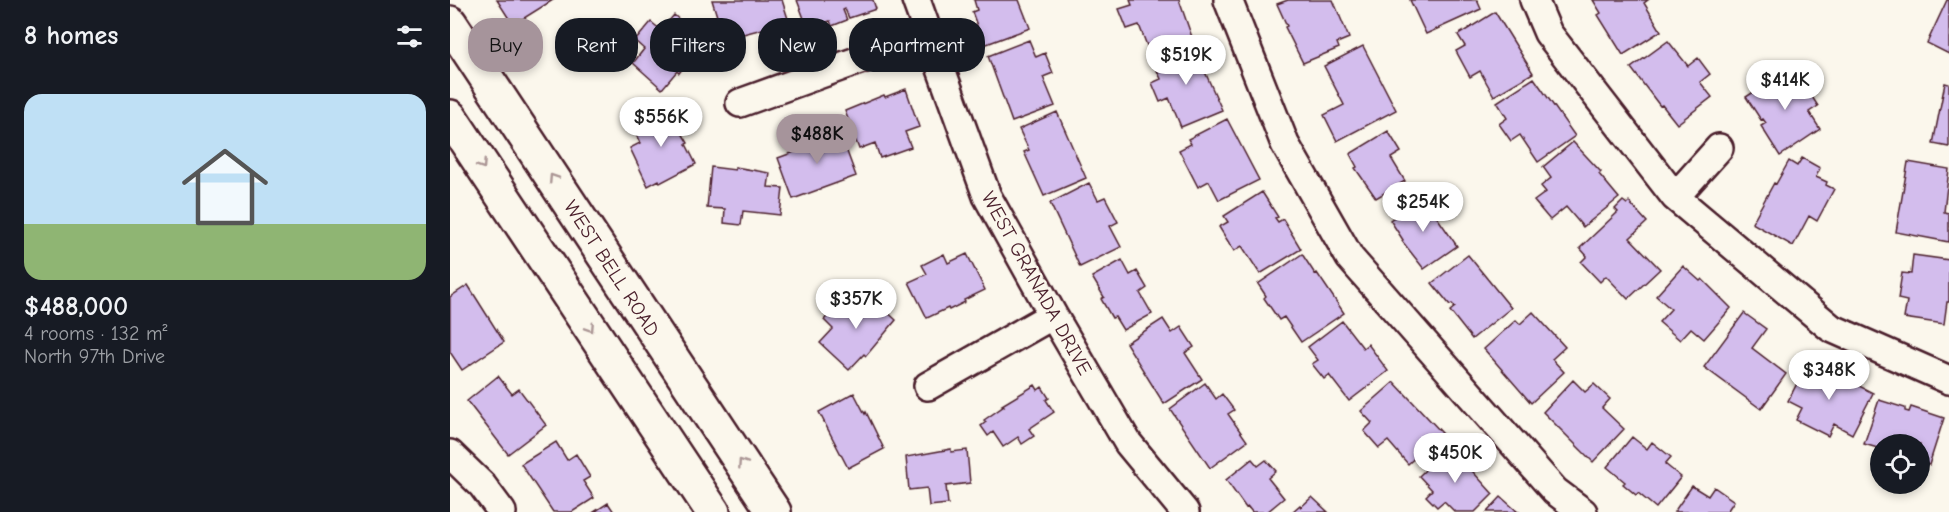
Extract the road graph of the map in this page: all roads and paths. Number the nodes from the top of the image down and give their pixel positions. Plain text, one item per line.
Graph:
1 (916, 0) edge
2 (1228, 0) edge
3 (1534, 0) edge
4 (923, 18) edge
5 (450, 22) edge
6 (849, 64) edge
7 (942, 72) edge
8 (740, 103) dead end
9 (450, 117) edge
10 (1719, 148) dead end
11 (1675, 197) junction
12 (1053, 315) junction
13 (1949, 380) edge
14 (928, 386) dead end
15 (450, 454) edge
16 (501, 512) edge
17 (713, 512) edge
18 (774, 512) edge
19 (1185, 512) edge
20 (1583, 512) edge

1 - 4 street, WEST GRANADA DRIVE
2 - 20 street
3 - 11 street
18 -> 5 main road, WEST BELL ROAD
6 - 8 street
7 - 12 street, WEST GRANADA DRIVE
9 -> 17 main road
10 - 11 street
11 - 13 street
12 - 14 street
12 - 19 street, WEST GRANADA DRIVE
15 - 16 street

